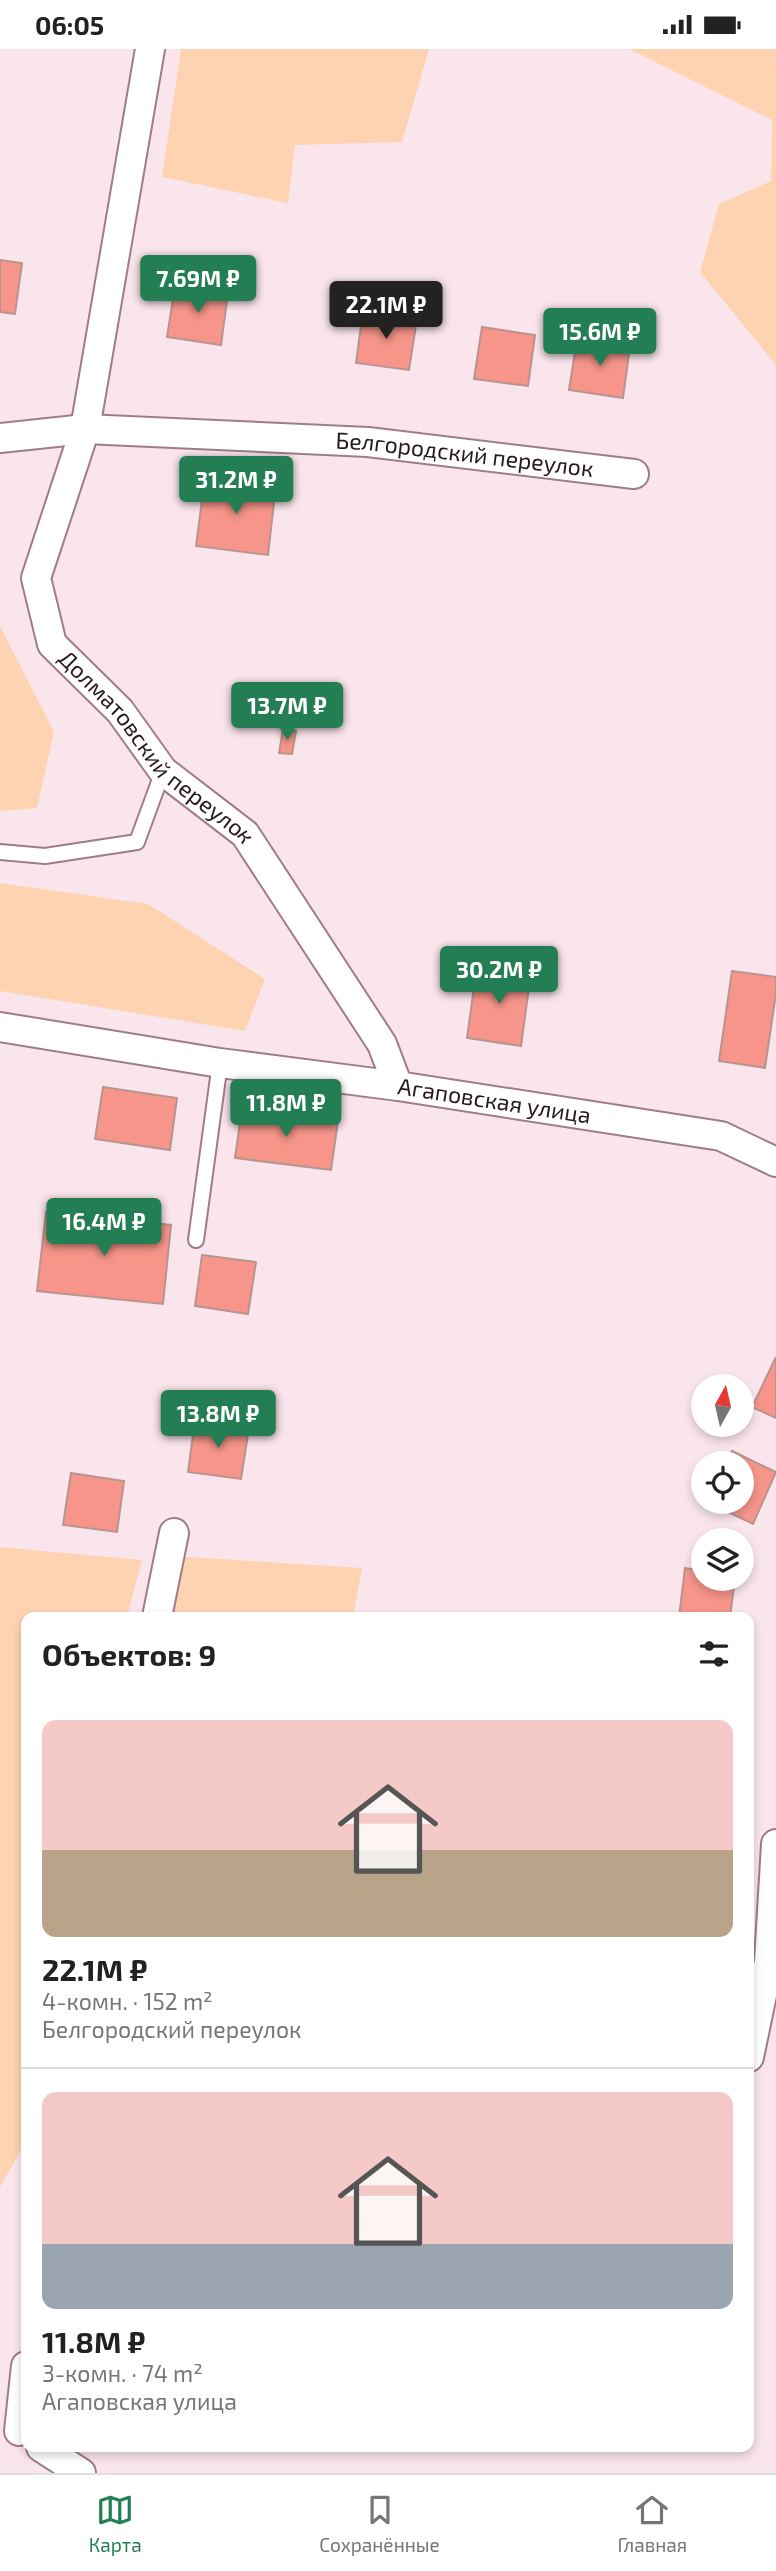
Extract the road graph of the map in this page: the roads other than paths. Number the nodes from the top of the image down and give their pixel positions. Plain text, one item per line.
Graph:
1 (150, 49) edge
2 (85, 429) junction
3 (0, 438) edge
4 (634, 474) dead end
5 (163, 771) junction
6 (0, 852) edge
7 (0, 1027) edge
8 (220, 1063) junction
9 (398, 1086) junction
10 (776, 1162) edge
11 (196, 1240) dead end
12 (174, 1533) dead end
13 (158, 1612) edge
14 (776, 1844) edge
15 (767, 1960) edge
16 (754, 2030) edge
17 (48, 2452) edge
18 (81, 2473) edge

1 - 2 street, Долматовский переулок
2 - 3 street, Белгородский переулок
2 - 4 street, Белгородский переулок
2 - 5 street, Долматовский переулок
5 - 6 lane
5 - 9 street, Долматовский переулок
7 - 8 street, Агаповская улица
8 - 9 street, Агаповская улица
8 - 11 lane
9 - 10 street, Агаповская улица
12 - 13 street
14 - 15 street
15 - 16 street
17 - 18 street

